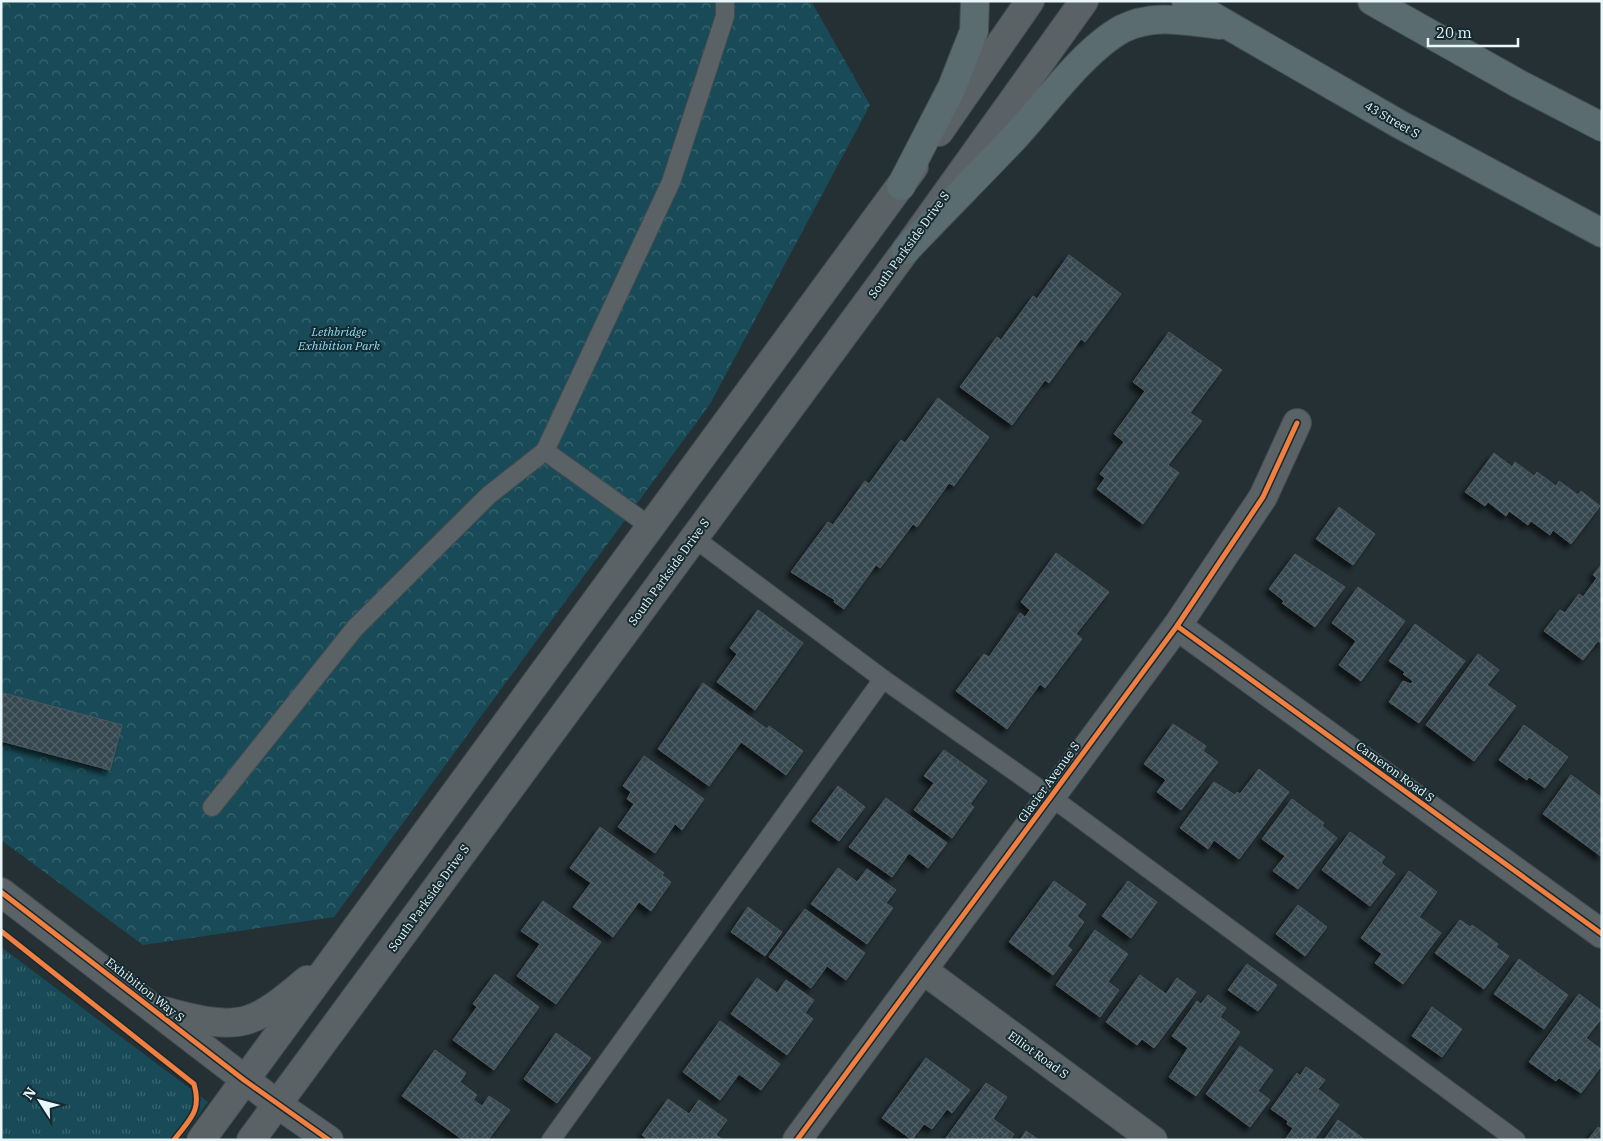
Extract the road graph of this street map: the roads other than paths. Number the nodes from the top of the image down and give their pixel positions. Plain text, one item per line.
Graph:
1 (725, 1) edge
2 (975, 1) edge
3 (1030, 1) edge
4 (1084, 1) edge
5 (1186, 1) edge
6 (1372, 1) edge
7 (1231, 26) junction
8 (1602, 127) edge
9 (901, 186) junction
10 (1602, 233) edge
11 (906, 250) junction
12 (1297, 424) dead end
13 (545, 451) junction
14 (651, 527) junction
15 (694, 538) junction
16 (1177, 626) junction
17 (883, 679) junction
18 (1051, 797) junction
19 (212, 807) dead end
20 (1, 892) edge
21 (1602, 934) edge
22 (333, 959) junction
23 (923, 970) junction
24 (152, 1009) junction
25 (244, 1080) junction
26 (277, 1104) junction
27 (800, 1139) edge
28 (201, 1140) edge
29 (251, 1140) edge
30 (329, 1140) edge
31 (551, 1140) edge
32 (1153, 1140) edge
33 (1516, 1140) edge

1 - 13 lane
2 - 9 highway
3 - 9 main road
4 - 11 main road, South Parkside Drive S
5 - 7 highway, 43 Street S
6 - 8 highway
7 - 10 highway, 43 Street S
7 - 11 highway
9 - 14 main road
11 - 15 main road, South Parkside Drive S
12 - 16 main road, Glacier Avenue S
13 - 14 lane
13 - 19 lane
14 - 22 main road
15 - 17 lane
15 - 26 main road, South Parkside Drive S
16 - 18 main road, Glacier Avenue S
16 - 21 main road, Cameron Road S
17 - 18 lane
17 - 31 lane
18 - 23 main road, Glacier Avenue S
18 - 33 lane
20 - 24 main road, Exhibition Way S
22 - 24 main road
22 - 25 main road
23 - 27 main road, Glacier Avenue S
23 - 32 main road, Elliot Road S
24 - 25 main road, Exhibition Way S
25 - 26 main road, Exhibition Way S
25 - 28 main road
26 - 29 main road, South Parkside Drive S
26 - 30 main road, Exhibition Way S

